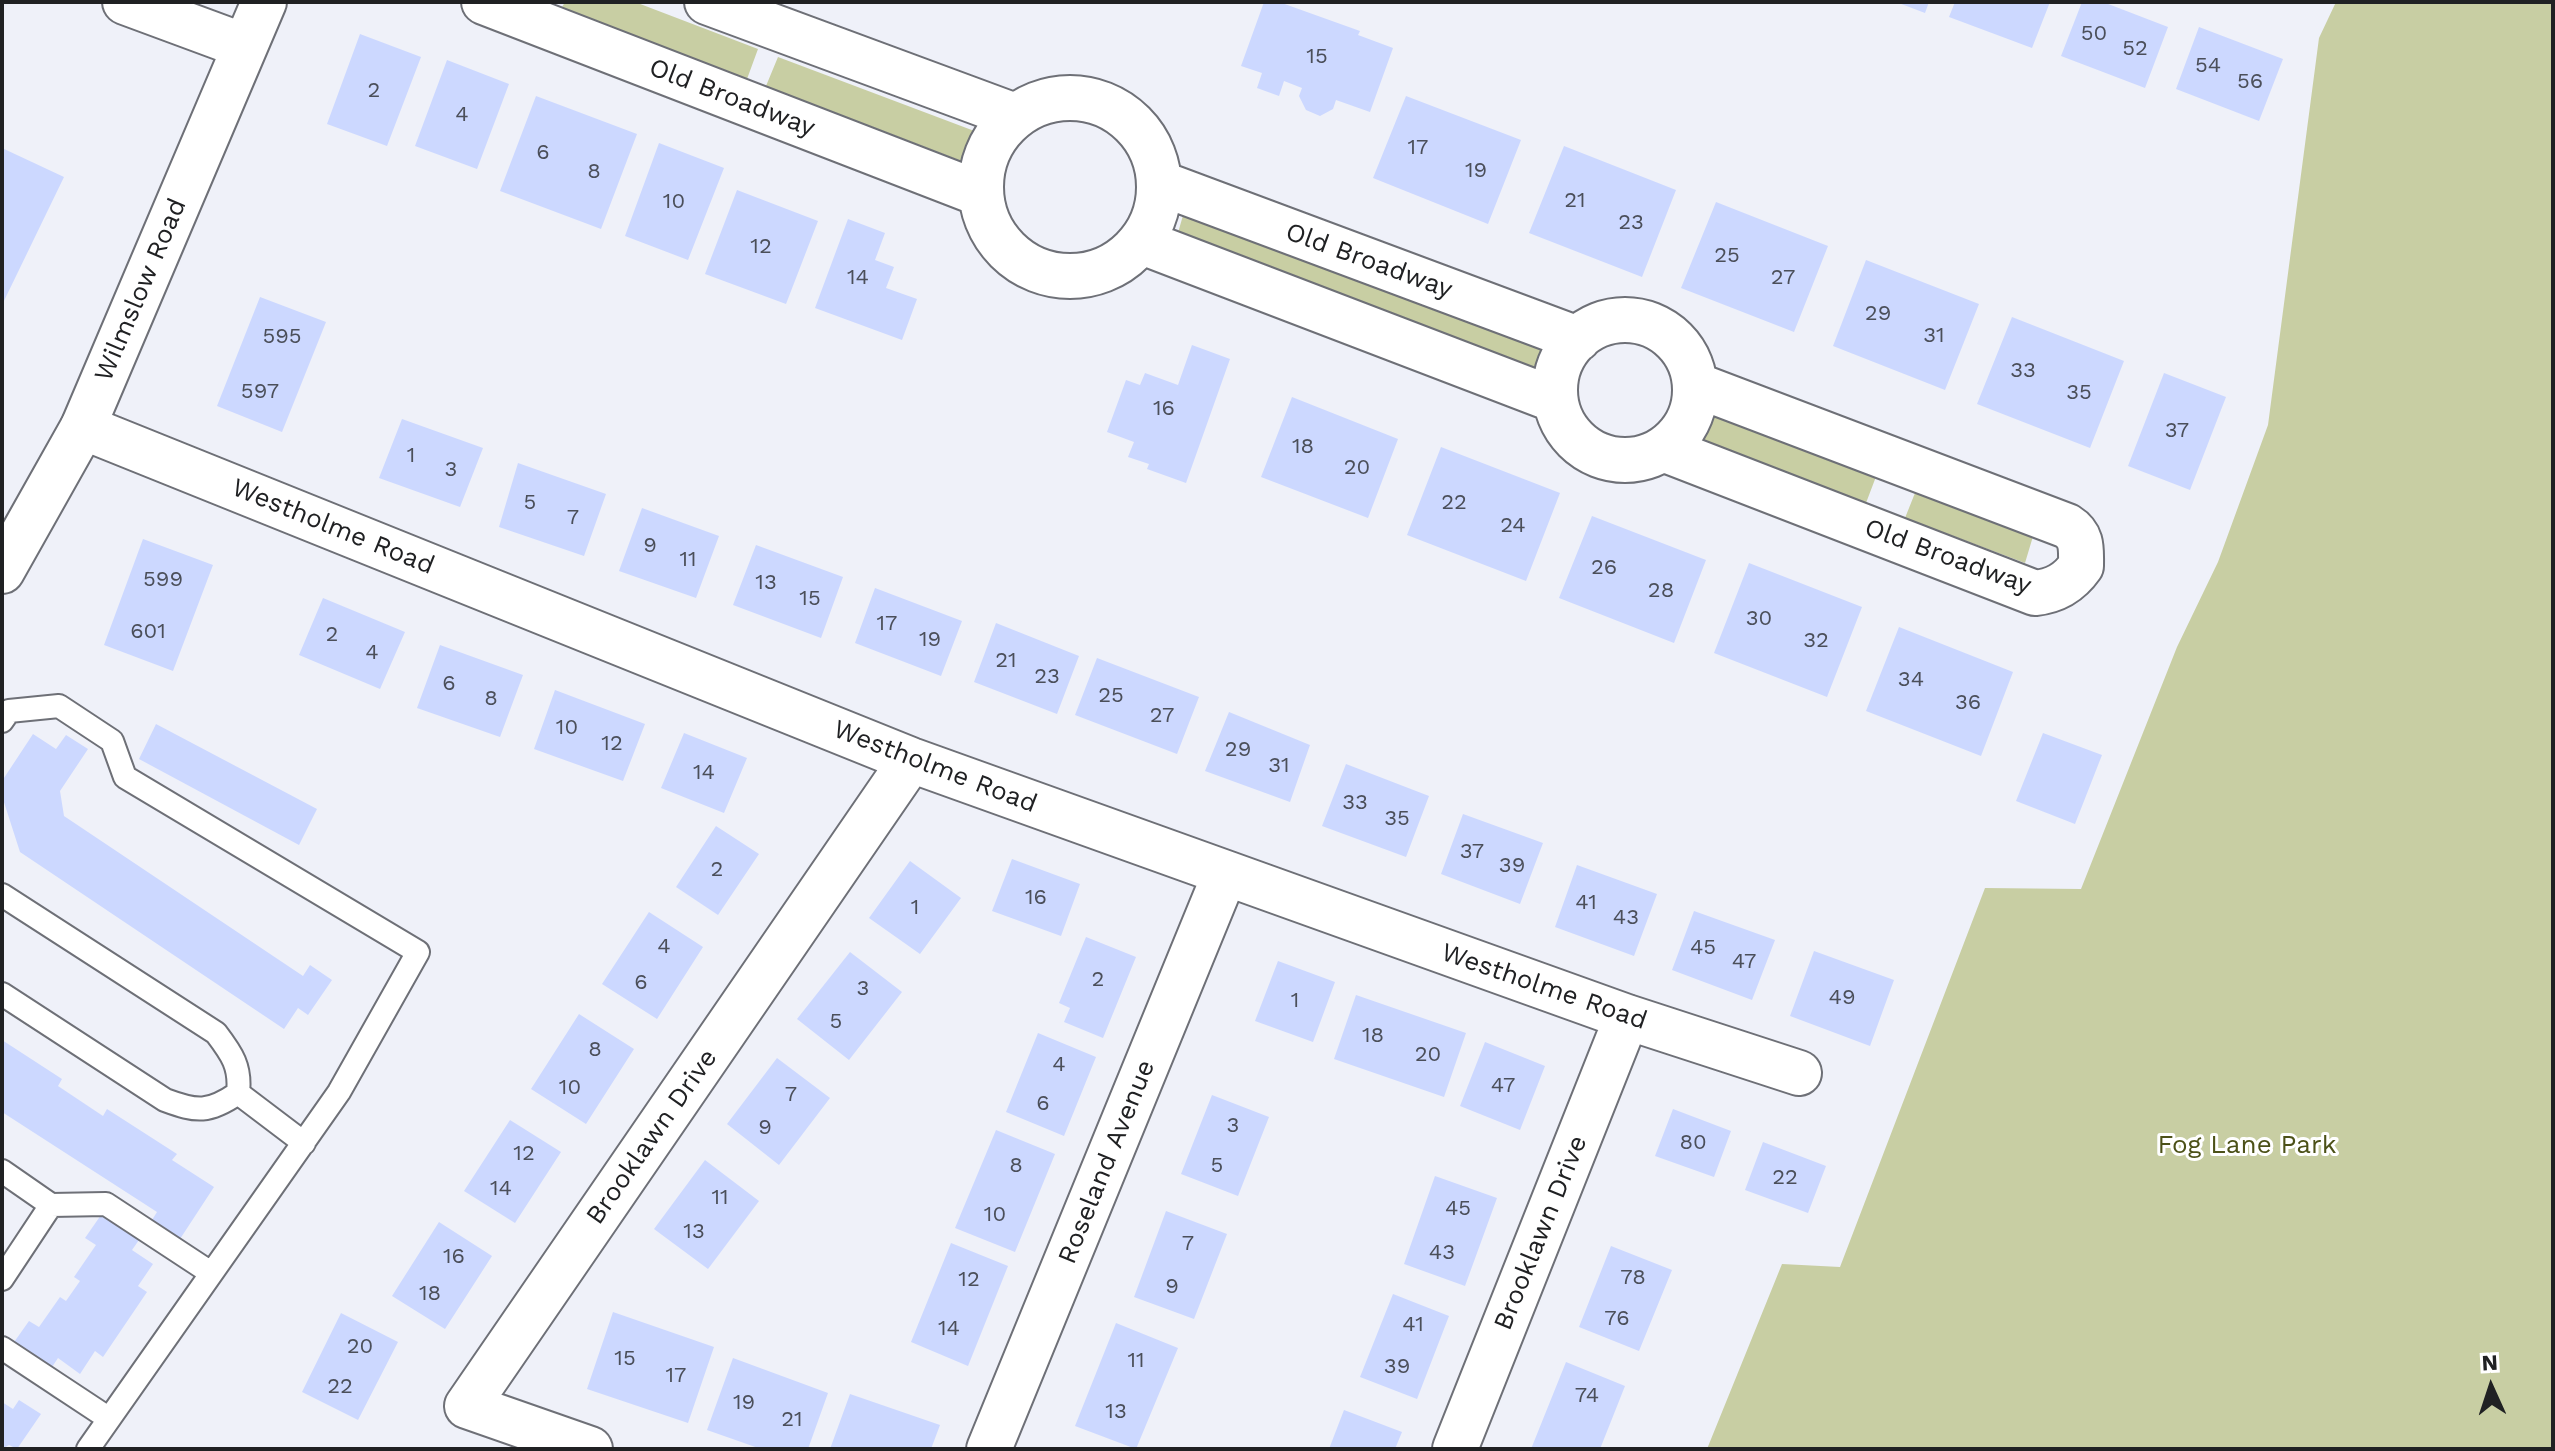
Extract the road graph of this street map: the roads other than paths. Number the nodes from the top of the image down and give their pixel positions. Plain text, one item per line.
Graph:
1 (125, 2) edge
2 (264, 2) edge
3 (484, 2) edge
4 (707, 2) edge
5 (244, 46) junction
6 (1015, 116) junction
7 (1160, 183) junction
8 (981, 194) junction
9 (1142, 242) junction
10 (1578, 339) junction
11 (1696, 385) junction
12 (1555, 400) junction
13 (83, 427) junction
14 (1663, 449) junction
15 (2, 571) edge
16 (2, 721) edge
17 (911, 760) junction
18 (1225, 874) junction
19 (2, 895) edge
20 (2, 994) edge
21 (1627, 1017) junction
22 (1799, 1073) dead end
23 (238, 1093) junction
24 (304, 1143) junction
25 (2, 1171) edge
26 (51, 1205) junction
27 (211, 1273) junction
28 (2, 1279) edge
29 (2, 1348) edge
30 (108, 1418) junction
31 (88, 1449) edge
32 (590, 1449) edge
33 (989, 1449) edge
34 (1455, 1449) edge

1 - 5 street
2 - 5 street, Wilmslow Road
3 - 8 street, Old Broadway
4 - 6 street
5 - 13 street, Wilmslow Road
6 - 7 street
6 - 8 street
7 - 9 street
7 - 10 street, Old Broadway
8 - 9 street
9 - 12 street
10 - 11 street
10 - 12 street
11 - 14 street
11 - 14 street, Old Broadway
12 - 14 street
13 - 15 street, Wilmslow Road
13 - 17 street, Westholme Road
16 - 24 lane
17 - 18 street, Westholme Road
17 - 32 street, Brooklawn Drive
18 - 21 street, Westholme Road
18 - 33 street, Roseland Avenue
19 - 23 lane
20 - 23 lane
21 - 22 street, Westholme Road
21 - 34 street, Brooklawn Drive
23 - 24 lane
24 - 27 lane
25 - 26 lane
26 - 27 lane
26 - 28 lane
27 - 30 lane
29 - 30 lane
30 - 31 lane

